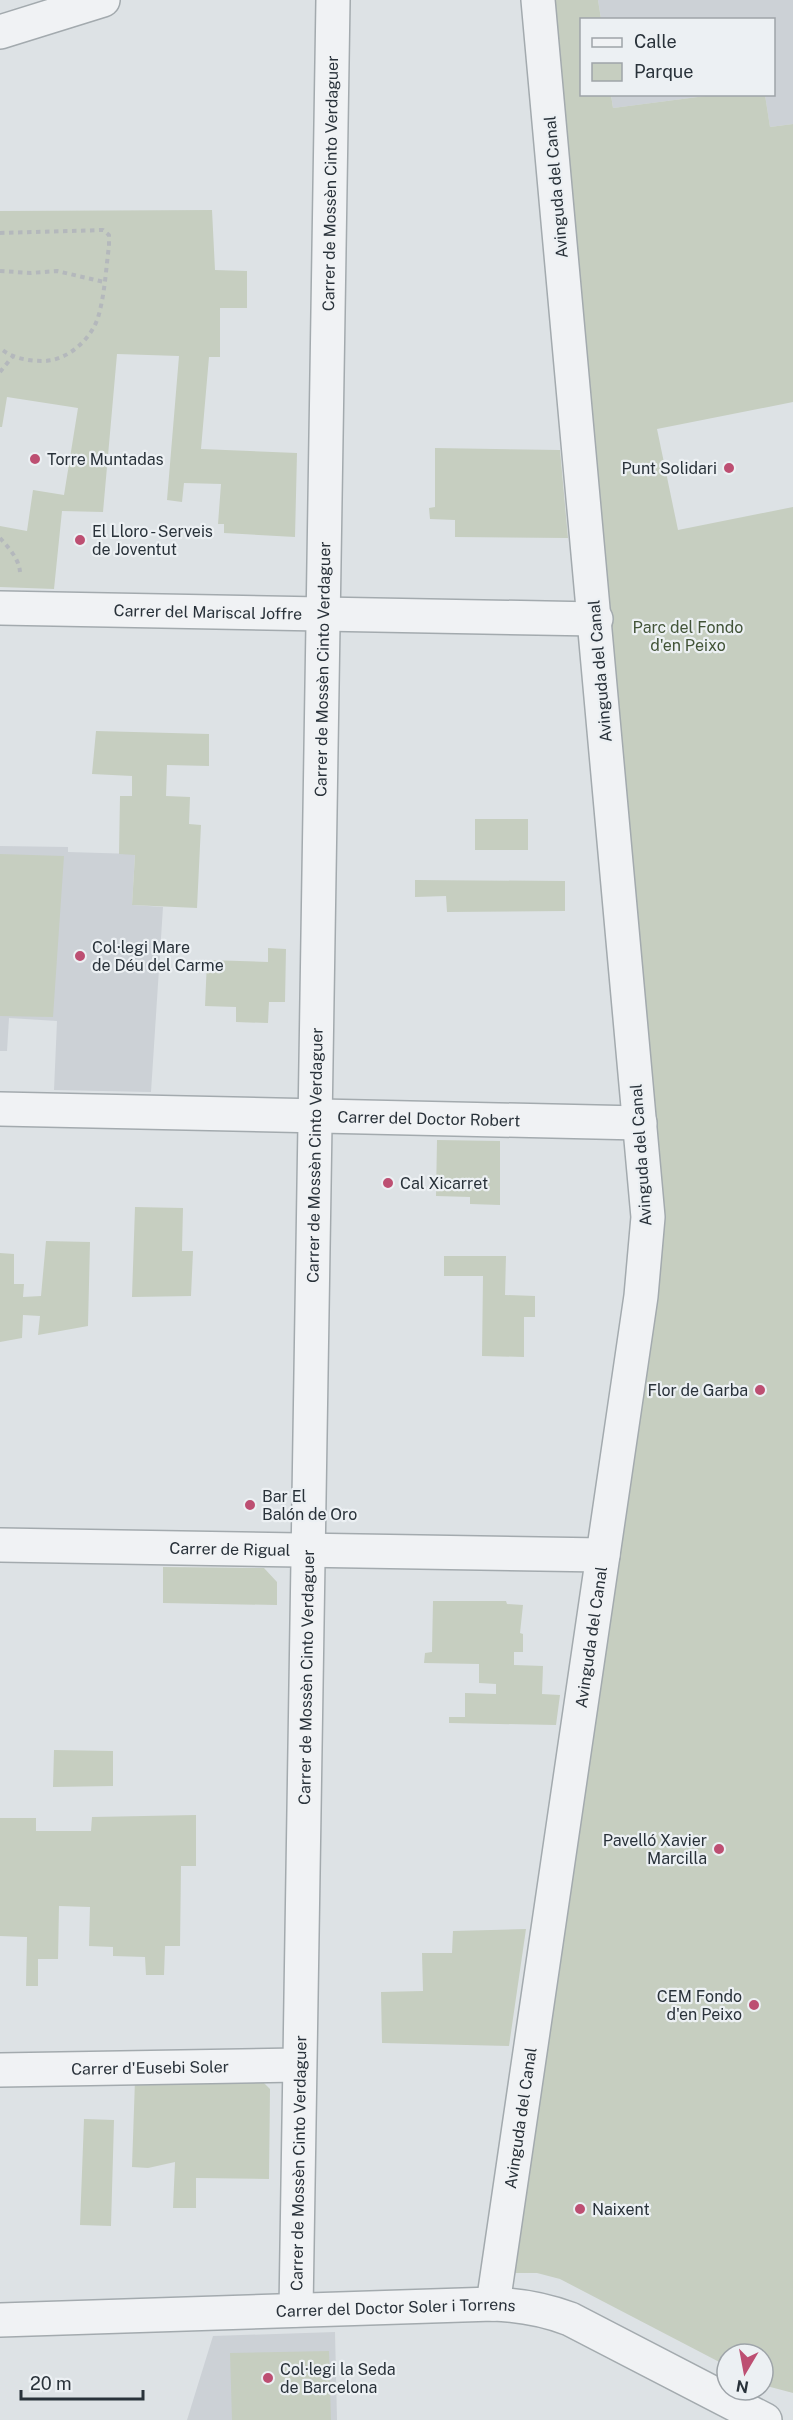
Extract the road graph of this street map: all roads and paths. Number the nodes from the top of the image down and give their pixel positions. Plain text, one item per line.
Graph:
1 (103, 0) edge
2 (333, 0) edge
3 (538, 0) edge
4 (0, 32) edge
5 (0, 233) edge
6 (0, 271) edge
7 (104, 282) junction
8 (0, 348) edge
9 (13, 356) junction
10 (0, 372) edge
11 (0, 538) edge
12 (21, 577) dead end
13 (0, 608) edge
14 (323, 615) junction
15 (596, 619) junction
16 (0, 1109) edge
17 (315, 1116) junction
18 (640, 1123) junction
19 (0, 1545) edge
20 (309, 1550) junction
21 (603, 1554) junction
22 (298, 2065) junction
23 (0, 2070) edge
24 (493, 2304) junction
25 (296, 2310) junction
26 (0, 2320) edge
27 (765, 2420) edge

1 - 4 street
2 - 14 street, Carrer de Mossèn Cinto Verdaguer
3 - 15 street, Avinguda del Canal
5 - 7 path
6 - 7 path
7 - 9 path
8 - 9 path
9 - 10 path
11 - 12 path
13 - 14 street, Carrer del Mariscal Joffre
14 - 15 street, Carrer del Mariscal Joffre
14 - 17 street, Carrer de Mossèn Cinto Verdaguer
15 - 18 street, Avinguda del Canal
16 - 17 street, Carrer del Doctor Robert
17 - 18 street, Carrer del Doctor Robert
17 - 20 street, Carrer de Mossèn Cinto Verdaguer
18 - 21 street, Avinguda del Canal
19 - 20 street, Carrer de Rigual
20 - 21 street, Carrer de Rigual
20 - 22 street, Carrer de Mossèn Cinto Verdaguer
21 - 24 street, Avinguda del Canal
22 - 23 street, Carrer d'Eusebi Soler
22 - 25 street, Carrer de Mossèn Cinto Verdaguer
24 - 25 street, Carrer del Doctor Soler i Torrens
24 - 27 street, Carrer del Doctor Soler i Torrens
25 - 26 street, Carrer del Doctor Soler i Torrens

